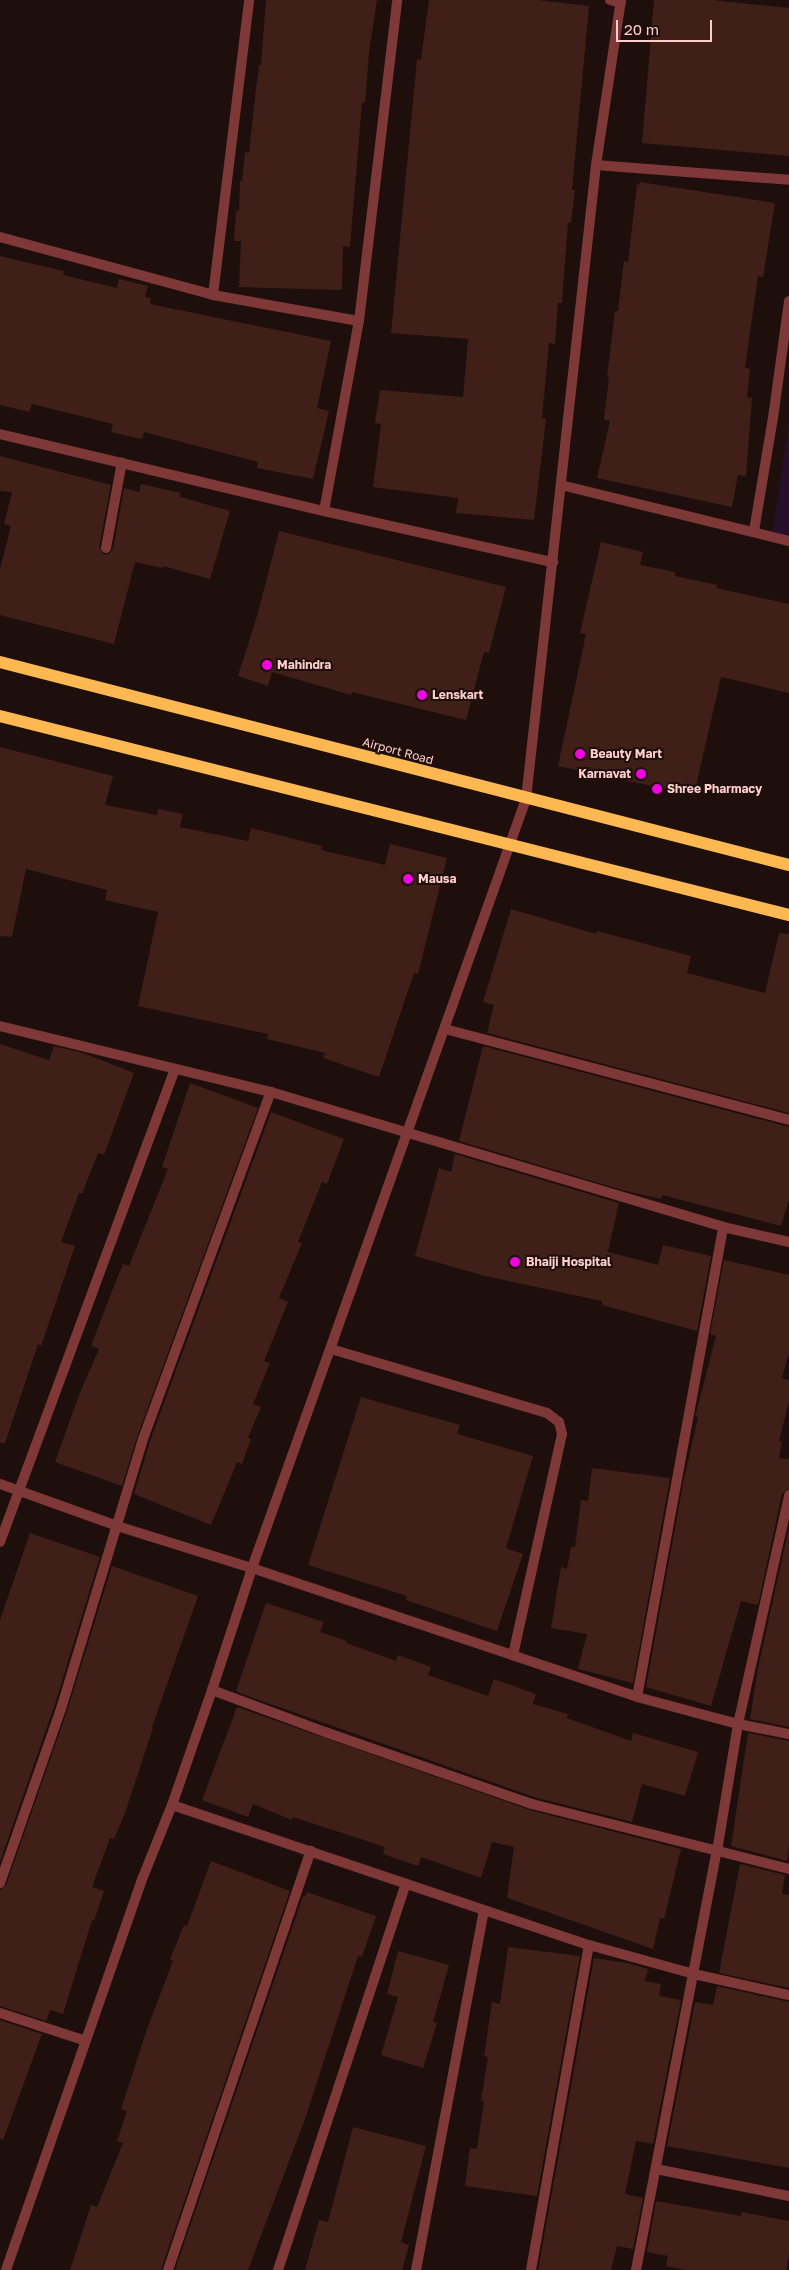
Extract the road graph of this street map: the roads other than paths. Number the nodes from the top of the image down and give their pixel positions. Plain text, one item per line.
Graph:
1 (249, 0) edge
2 (397, 0) edge
3 (617, 1) edge
4 (596, 165) junction
5 (789, 180) edge
6 (0, 237) edge
7 (213, 295) junction
8 (789, 301) edge
9 (360, 321) junction
10 (787, 338) edge
11 (0, 434) edge
12 (122, 462) junction
13 (561, 485) junction
14 (324, 510) junction
15 (754, 531) junction
16 (789, 541) edge
17 (106, 548) dead end
18 (553, 562) junction
19 (0, 662) edge
20 (0, 716) edge
21 (526, 799) junction
22 (510, 844) junction
23 (789, 865) edge
24 (789, 915) edge
25 (0, 1026) edge
26 (445, 1029) junction
27 (175, 1069) junction
28 (271, 1092) junction
29 (789, 1120) edge
30 (406, 1133) junction
31 (723, 1227) junction
32 (789, 1242) edge
33 (331, 1349) junction
34 (0, 1484) edge
35 (18, 1490) junction
36 (789, 1495) edge
37 (117, 1526) junction
38 (0, 1542) edge
39 (252, 1568) junction
40 (512, 1655) junction
41 (212, 1690) junction
42 (637, 1697) junction
43 (738, 1724) junction
44 (789, 1734) edge
45 (172, 1805) junction
46 (311, 1851) junction
47 (717, 1851) junction
48 (789, 1869) edge
49 (0, 1883) edge
50 (406, 1884) junction
51 (484, 1911) junction
52 (589, 1945) junction
53 (694, 1974) junction
54 (789, 1995) edge
55 (0, 2013) edge
56 (86, 2041) junction
57 (656, 2169) junction
58 (789, 2196) edge
59 (6, 2270) edge
60 (168, 2270) edge
61 (278, 2270) edge
62 (416, 2270) edge
63 (531, 2270) edge
64 (636, 2270) edge

1 - 7 street
2 - 9 street
3 - 4 street
4 - 5 street
4 - 13 street
6 - 7 street
7 - 9 street
8 - 10 street
9 - 14 street
10 - 15 street
11 - 12 street
12 - 14 street
12 - 17 street
13 - 15 street
13 - 18 street
14 - 18 street
15 - 16 street
18 - 21 street
19 - 21 main road, Airport Road
20 - 22 main road
21 - 22 street
21 - 23 main road, Airport Road
22 - 24 main road
22 - 26 street
25 - 27 street
26 - 29 street
26 - 30 street
27 - 28 street
27 - 35 street
28 - 30 street
28 - 37 street
30 - 31 street
30 - 33 street
31 - 32 street
31 - 42 street
33 - 39 street
33 - 40 street
34 - 35 street
35 - 37 street
35 - 38 street
36 - 43 street
37 - 39 street
37 - 49 street
39 - 40 street
39 - 41 street
40 - 42 street
41 - 45 street
41 - 47 street
42 - 43 street
43 - 44 street
43 - 47 street
45 - 46 street
45 - 56 street
46 - 50 street
46 - 60 street
47 - 48 street
47 - 53 street
50 - 51 street
50 - 61 street
51 - 52 street
51 - 62 street
52 - 53 street
52 - 63 street
53 - 54 street
53 - 57 street
55 - 56 street
56 - 59 street
57 - 58 street
57 - 64 street

